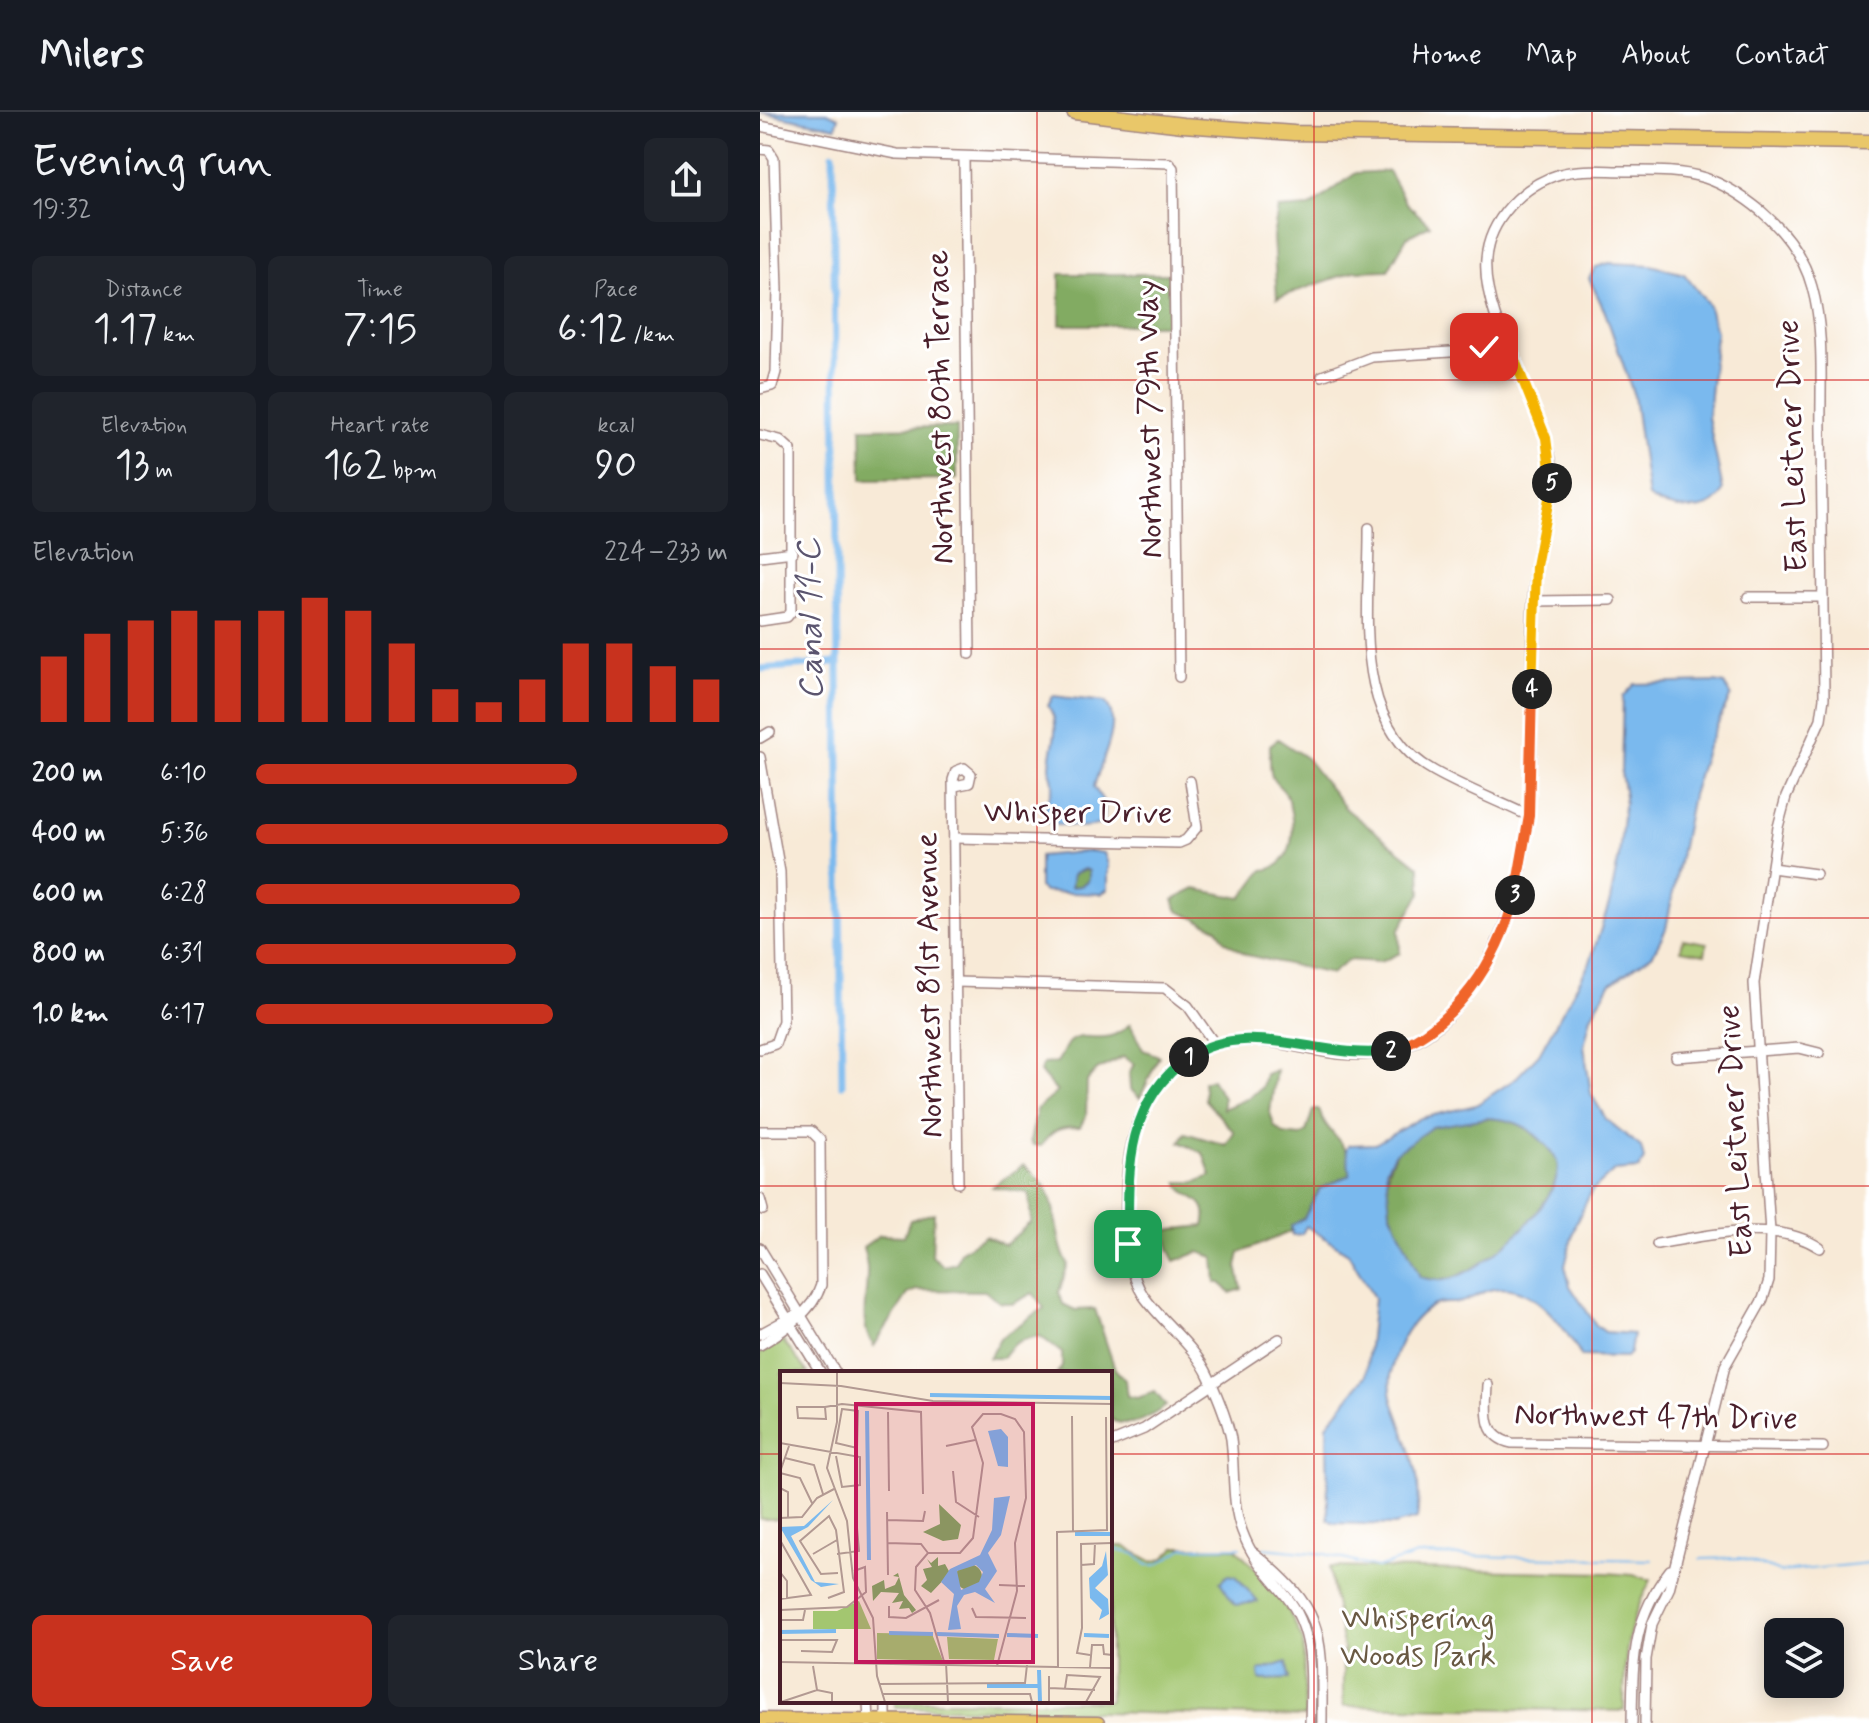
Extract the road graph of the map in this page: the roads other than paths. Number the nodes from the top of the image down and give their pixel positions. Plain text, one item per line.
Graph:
1 (1074, 112) edge
2 (760, 126) edge
3 (1869, 142) edge
4 (760, 149) edge
5 (964, 158) junction
6 (1506, 338) junction
7 (1322, 376) dead end
8 (760, 389) edge
9 (760, 435) edge
10 (1369, 528) dead end
11 (793, 552) junction
12 (760, 556) edge
13 (1748, 597) dead end
14 (1823, 597) junction
15 (1611, 600) dead end
16 (1534, 601) junction
17 (760, 621) edge
18 (970, 654) dead end
19 (1179, 677) dead end
20 (770, 732) dead end
21 (760, 738) edge
22 (760, 757) edge
23 (1190, 781) dead end
24 (955, 786) dead end
25 (1529, 816) junction
26 (954, 838) junction
27 (1772, 868) junction
28 (1816, 874) dead end
29 (956, 982) junction
30 (1214, 1043) junction
31 (760, 1049) edge
32 (1757, 1051) junction
33 (1819, 1053) dead end
34 (1676, 1057) dead end
35 (760, 1131) edge
36 (958, 1183) dead end
37 (760, 1199) edge
38 (763, 1210) dead end
39 (1770, 1232) junction
40 (1657, 1244) dead end
41 (760, 1248) edge
42 (1820, 1248) dead end
43 (760, 1274) edge
44 (800, 1314) junction
45 (789, 1321) junction
46 (760, 1334) edge
47 (1279, 1339) dead end
48 (760, 1345) edge
49 (820, 1371) edge
50 (835, 1371) edge
51 (1212, 1383) junction
52 (1488, 1385) dead end
53 (1112, 1442) edge
54 (1705, 1446) junction
55 (1823, 1447) dead end
56 (1251, 1550) junction
57 (1672, 1567) junction
58 (1637, 1632) junction
59 (1649, 1635) junction
60 (1633, 1688) junction
61 (1645, 1688) junction
62 (760, 1719) edge
63 (869, 1721) edge
64 (886, 1721) edge
65 (1098, 1723) edge
66 (1310, 1723) edge
67 (1322, 1723) edge
68 (1632, 1723) edge
69 (1645, 1723) edge

1 - 3 highway
2 - 5 street
4 - 8 street
5 - 18 street, Northwest 80th Terrace
5 - 19 street, Northwest 79th Way
6 - 7 street
6 - 14 street, East Leitner Drive
6 - 16 street
9 - 11 street
10 - 25 street
11 - 12 street
11 - 17 street
13 - 14 street, East Leitner Drive
14 - 27 street, East Leitner Drive
15 - 16 street
16 - 25 street
20 - 21 street
22 - 31 street
23 - 26 street, Whisper Drive
24 - 26 street, Northwest 81st Avenue
25 - 30 street
26 - 29 street, Northwest 81st Avenue
27 - 28 street
27 - 32 street, East Leitner Drive
29 - 30 street
29 - 36 street, Northwest 81st Avenue
30 - 51 street
32 - 33 street
32 - 34 street
32 - 39 street, East Leitner Drive
35 - 44 street
37 - 38 street
39 - 40 street
39 - 42 street
39 - 54 street, East Leitner Drive
41 - 44 street
43 - 45 street
44 - 45 street
44 - 50 street
45 - 46 street
45 - 48 street
45 - 49 street
47 - 51 street
51 - 53 street
51 - 56 street
52 - 54 street, Northwest 47th Drive
54 - 55 street, Northwest 47th Drive
54 - 57 street, East Leitner Drive
56 - 66 street
56 - 67 street
57 - 58 street, East Leitner Drive
57 - 59 street, East Leitner Drive
58 - 59 street
58 - 60 street, East Leitner Drive
59 - 61 street, East Leitner Drive
60 - 61 street
60 - 68 street, East Leitner Drive
61 - 69 street, East Leitner Drive
62 - 63 main road
63 - 64 main road
64 - 65 main road

